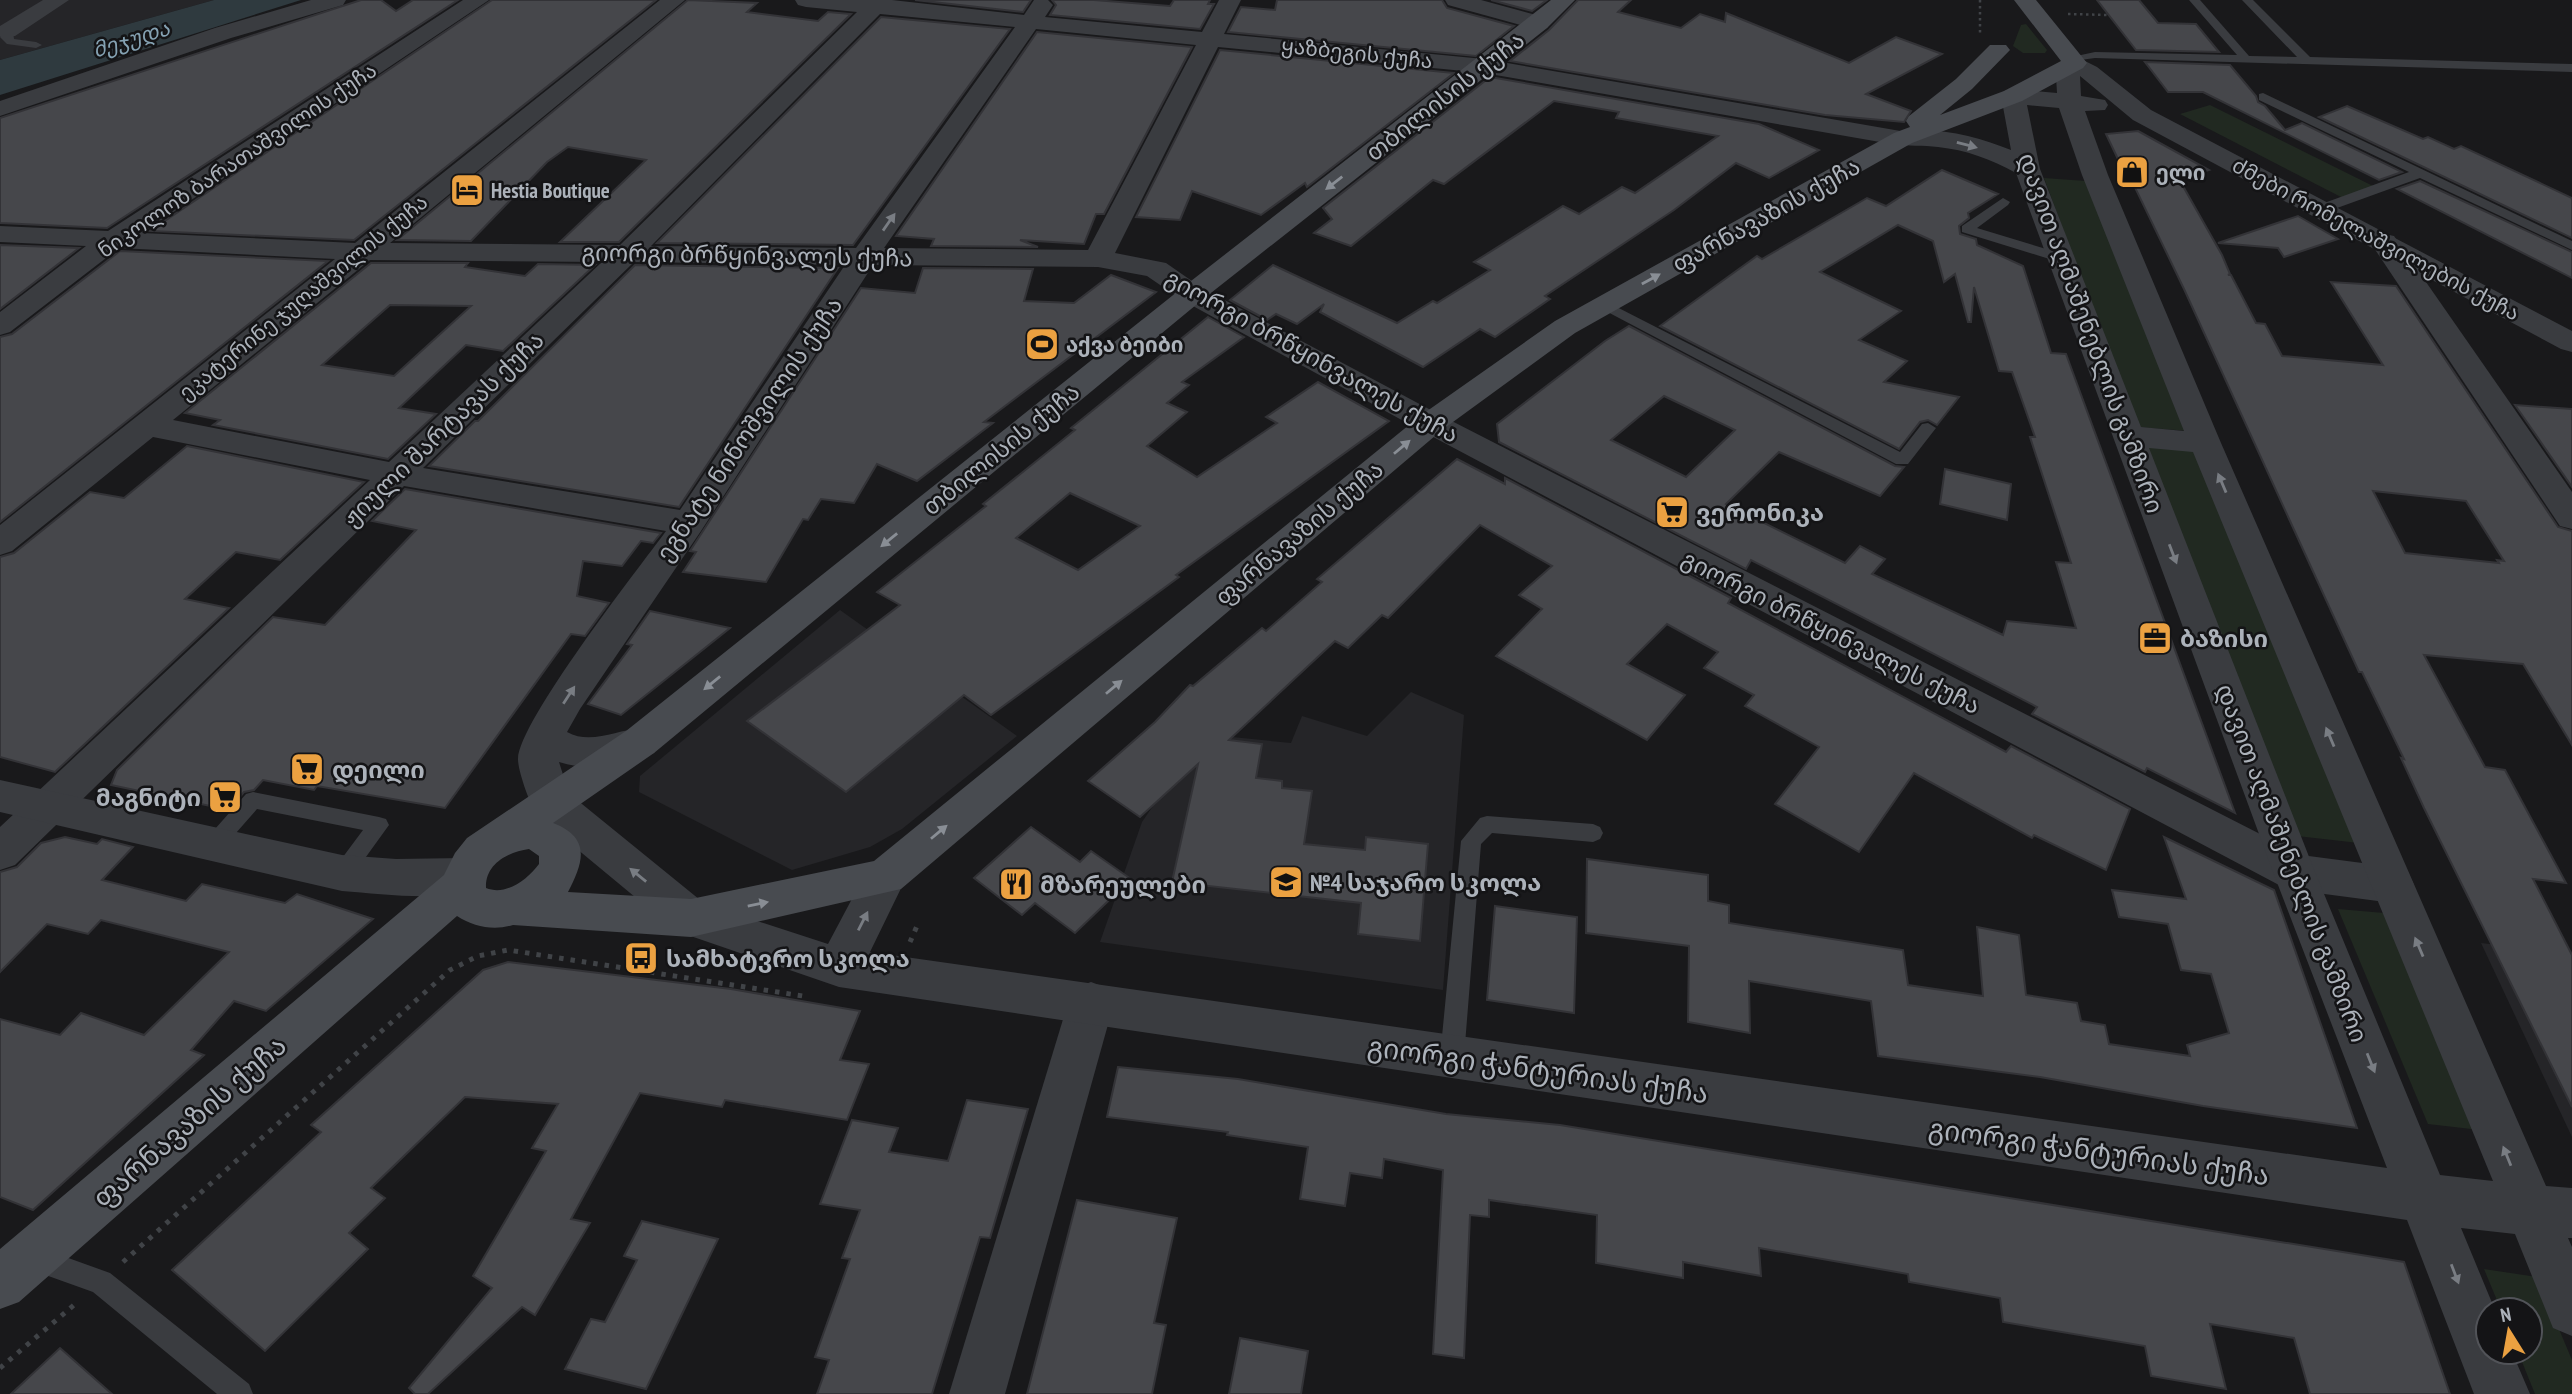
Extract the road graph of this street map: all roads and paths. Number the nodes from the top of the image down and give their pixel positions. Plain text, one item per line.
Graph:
1 (58, 0) edge
2 (335, 0) edge
3 (478, 0) edge
4 (674, 0) edge
5 (806, 0) edge
6 (1230, 0) edge
7 (1456, 0) edge
8 (1564, 0) edge
9 (1980, 0) edge
10 (2194, 0) edge
11 (2247, 0) edge
12 (878, 3) edge
13 (1039, 11) edge
14 (2108, 15) dead end
15 (2057, 22) junction
16 (1539, 23) junction
17 (2010, 31) edge
18 (7, 32) joint
19 (1209, 38) junction
20 (36, 45) dead end
21 (2246, 59) junction
22 (2074, 61) junction
23 (2307, 61) junction
24 (1484, 66) junction
25 (2572, 68) edge
26 (2013, 96) junction
27 (2263, 97) dead end
28 (0, 109) edge
29 (2073, 111) junction
30 (2142, 115) junction
31 (1903, 138) junction
32 (2027, 169) junction
33 (2420, 173) junction
34 (2003, 202) dead end
35 (2320, 209) junction
36 (0, 234) edge
37 (111, 241) junction
38 (2384, 242) junction
39 (2572, 246) edge
40 (361, 251) junction
41 (627, 254) junction
42 (864, 257) junction
43 (2061, 258) junction
44 (1098, 259) junction
45 (1192, 294) junction
46 (1605, 305) junction
47 (0, 326) edge
48 (2572, 343) edge
49 (1430, 423) junction
50 (144, 425) junction
51 (1928, 428) dead end
52 (2128, 436) junction
53 (2205, 443) junction
54 (396, 474) junction
55 (2572, 518) edge
56 (689, 523) junction
57 (0, 543) edge
58 (545, 737) junction
59 (640, 742) junction
60 (0, 796) edge
61 (551, 803) junction
62 (47, 807) junction
63 (1593, 833) dead end
64 (498, 839) junction
65 (214, 844) junction
66 (561, 852) junction
67 (0, 853) edge
68 (2294, 872) junction
69 (342, 873) junction
70 (886, 876) junction
71 (463, 880) junction
72 (2393, 885) junction
73 (508, 908) junction
74 (691, 918) junction
75 (917, 926) dead end
76 (379, 958) junction
77 (896, 974) junction
78 (828, 983) junction
79 (1090, 1003) junction
80 (1452, 1057) junction
81 (2425, 1198) junction
82 (2550, 1212) edge
83 (10, 1263) edge
84 (101, 1282) junction
85 (2572, 1310) edge
86 (0, 1368) edge
87 (239, 1394) edge
88 (976, 1394) edge
89 (2502, 1394) edge

1 - 18 street
2 - 28 street
3 - 37 street, ნიკოლოზ ბარათაშვილის ქუჩა
4 - 40 street, ეკატერინე ჯუღაშვილის ქუჩა
5 - 12 street, ყაზბეგის ქუჩა
6 - 19 street
7 - 16 street
8 - 16 main road, თბილისის ქუჩა
9 - 17 path
10 - 21 lane
11 - 23 lane
12 - 13 street, ყაზბეგის ქუჩა
12 - 41 street, ჟიული შარტავას ქუჩა
13 - 19 street, ყაზბეგის ქუჩა
42 -> 13 street, ეგნატე ნინოშვილის ქუჩა
14 - 15 path
15 - 17 main road
15 - 22 main road
16 - 24 main road, თბილისის ქუჩა
17 - 22 main road
17 - 26 main road, დავით აღმაშენებლის გამზირი
17 - 31 main road
18 - 20 lane
19 - 24 street, ყაზბეგის ქუჩა
19 - 44 street
21 - 22 lane
21 - 23 lane
22 - 26 main road, ფარნავაზის ქუჩა
22 - 29 street
22 - 30 street, ძმები რომელაშვილების ქუჩა
23 - 25 lane
24 - 31 street, ყაზბეგის ქუჩა
24 -> 45 main road, თბილისის ქუჩა
26 - 29 street
26 - 31 main road, ფარნავაზის ქუჩა
26 - 32 street, დავით აღმაშენებლის გამზირი
27 - 33 lane
29 - 30 street
29 - 53 street
30 - 35 street, ძმები რომელაშვილების ქუჩა
31 -> 32 street, ყაზბეგის ქუჩა
46 -> 31 main road, ფარნავაზის ქუჩა
32 - 43 street, დავით აღმაშენებლის გამზირი
33 - 35 lane
33 - 39 lane
34 - 43 lane
35 - 38 street, ძმები რომელაშვილების ქუჩა
36 - 37 street, გიორგი ბრწყინვალეს ქუჩა
37 - 40 street, გიორგი ბრწყინვალეს ქუჩა
37 - 47 street, ნიკოლოზ ბარათაშვილის ქუჩა
38 - 48 street, ძმები რომელაშვილების ქუჩა
38 - 55 street
40 - 41 street, გიორგი ბრწყინვალეს ქუჩა
40 - 50 street, ეკატერინე ჯუღაშვილის ქუჩა
41 - 42 street, გიორგი ბრწყინვალეს ქუჩა
41 - 54 street, ჟიული შარტავას ქუჩა
42 - 44 street, გიორგი ბრწყინვალეს ქუჩა
42 - 56 street, ეგნატე ნინოშვილის ქუჩა
43 - 52 street, დავით აღმაშენებლის გამზირი
44 - 45 street, გიორგი ბრწყინვალეს ქუჩა
45 - 49 street, გიორგი ბრწყინვალეს ქუჩა
45 -> 59 main road, თბილისის ქუჩა
46 - 49 main road, ფარნავაზის ქუჩა
46 - 51 lane
49 - 68 street, გიორგი ბრწყინვალეს ქუჩა
70 -> 49 main road, ფარნავაზის ქუჩა
50 - 54 street
50 - 57 street, ეკატერინე ჯუღაშვილის ქუჩა
52 - 53 street
52 -> 68 street, დავით აღმაშენებლის გამზირი
72 -> 53 street
54 - 56 street
54 - 62 street, ჟიული შარტავას ქუჩა
58 -> 56 street, ეგნატე ნინოშვილის ქუჩა
58 - 59 street
58 - 61 street, ეგნატე ნინოშვილის ქუჩა
59 - 61 main road, თბილისის ქუჩა
60 - 62 street
61 - 64 main road, თბილისის ქუჩა
61 - 66 street, ეგნატე ნინოშვილის ქუჩა
74 -> 61 street, გიორგი ჭანტურიას ქუჩა
62 - 65 street
62 - 67 street, ჟიული შარტავას ქუჩა
63 - 80 lane
64 - 66 main road
64 - 71 main road
65 - 69 street
65 - 69 lane
66 - 73 main road
68 - 72 street, გიორგი ბრწყინვალეს ქუჩა
68 -> 81 street, დავით აღმაშენებლის გამზირი
69 - 71 street
74 -> 70 main road, ფარნავაზის ქუჩა
78 -> 70 street
71 - 73 main road
71 - 76 main road, ფარნავაზის ქუჩა
82 -> 72 street
73 - 74 main road, ფარნავაზის ქუჩა
73 - 76 main road, ფარნავაზის ქუჩა
74 - 78 street, გიორგი ჭანტურიას ქუჩა
75 - 77 path
76 - 83 main road, ფარნავაზის ქუჩა
77 - 78 street, გიორგი ჭანტურიას ქუჩა
77 - 79 street, გიორგი ჭანტურიას ქუჩა
78 - 84 path
79 - 80 street, გიორგი ჭანტურიას ქუჩა
79 - 88 street
80 - 81 street, გიორგი ჭანტურიას ქუჩა
81 - 82 street, გიორგი ჭანტურიას ქუჩა
81 -> 89 street, დავით აღმაშენებლის გამზირი
82 - 85 street
83 - 84 lane
84 - 86 path
84 - 87 lane

